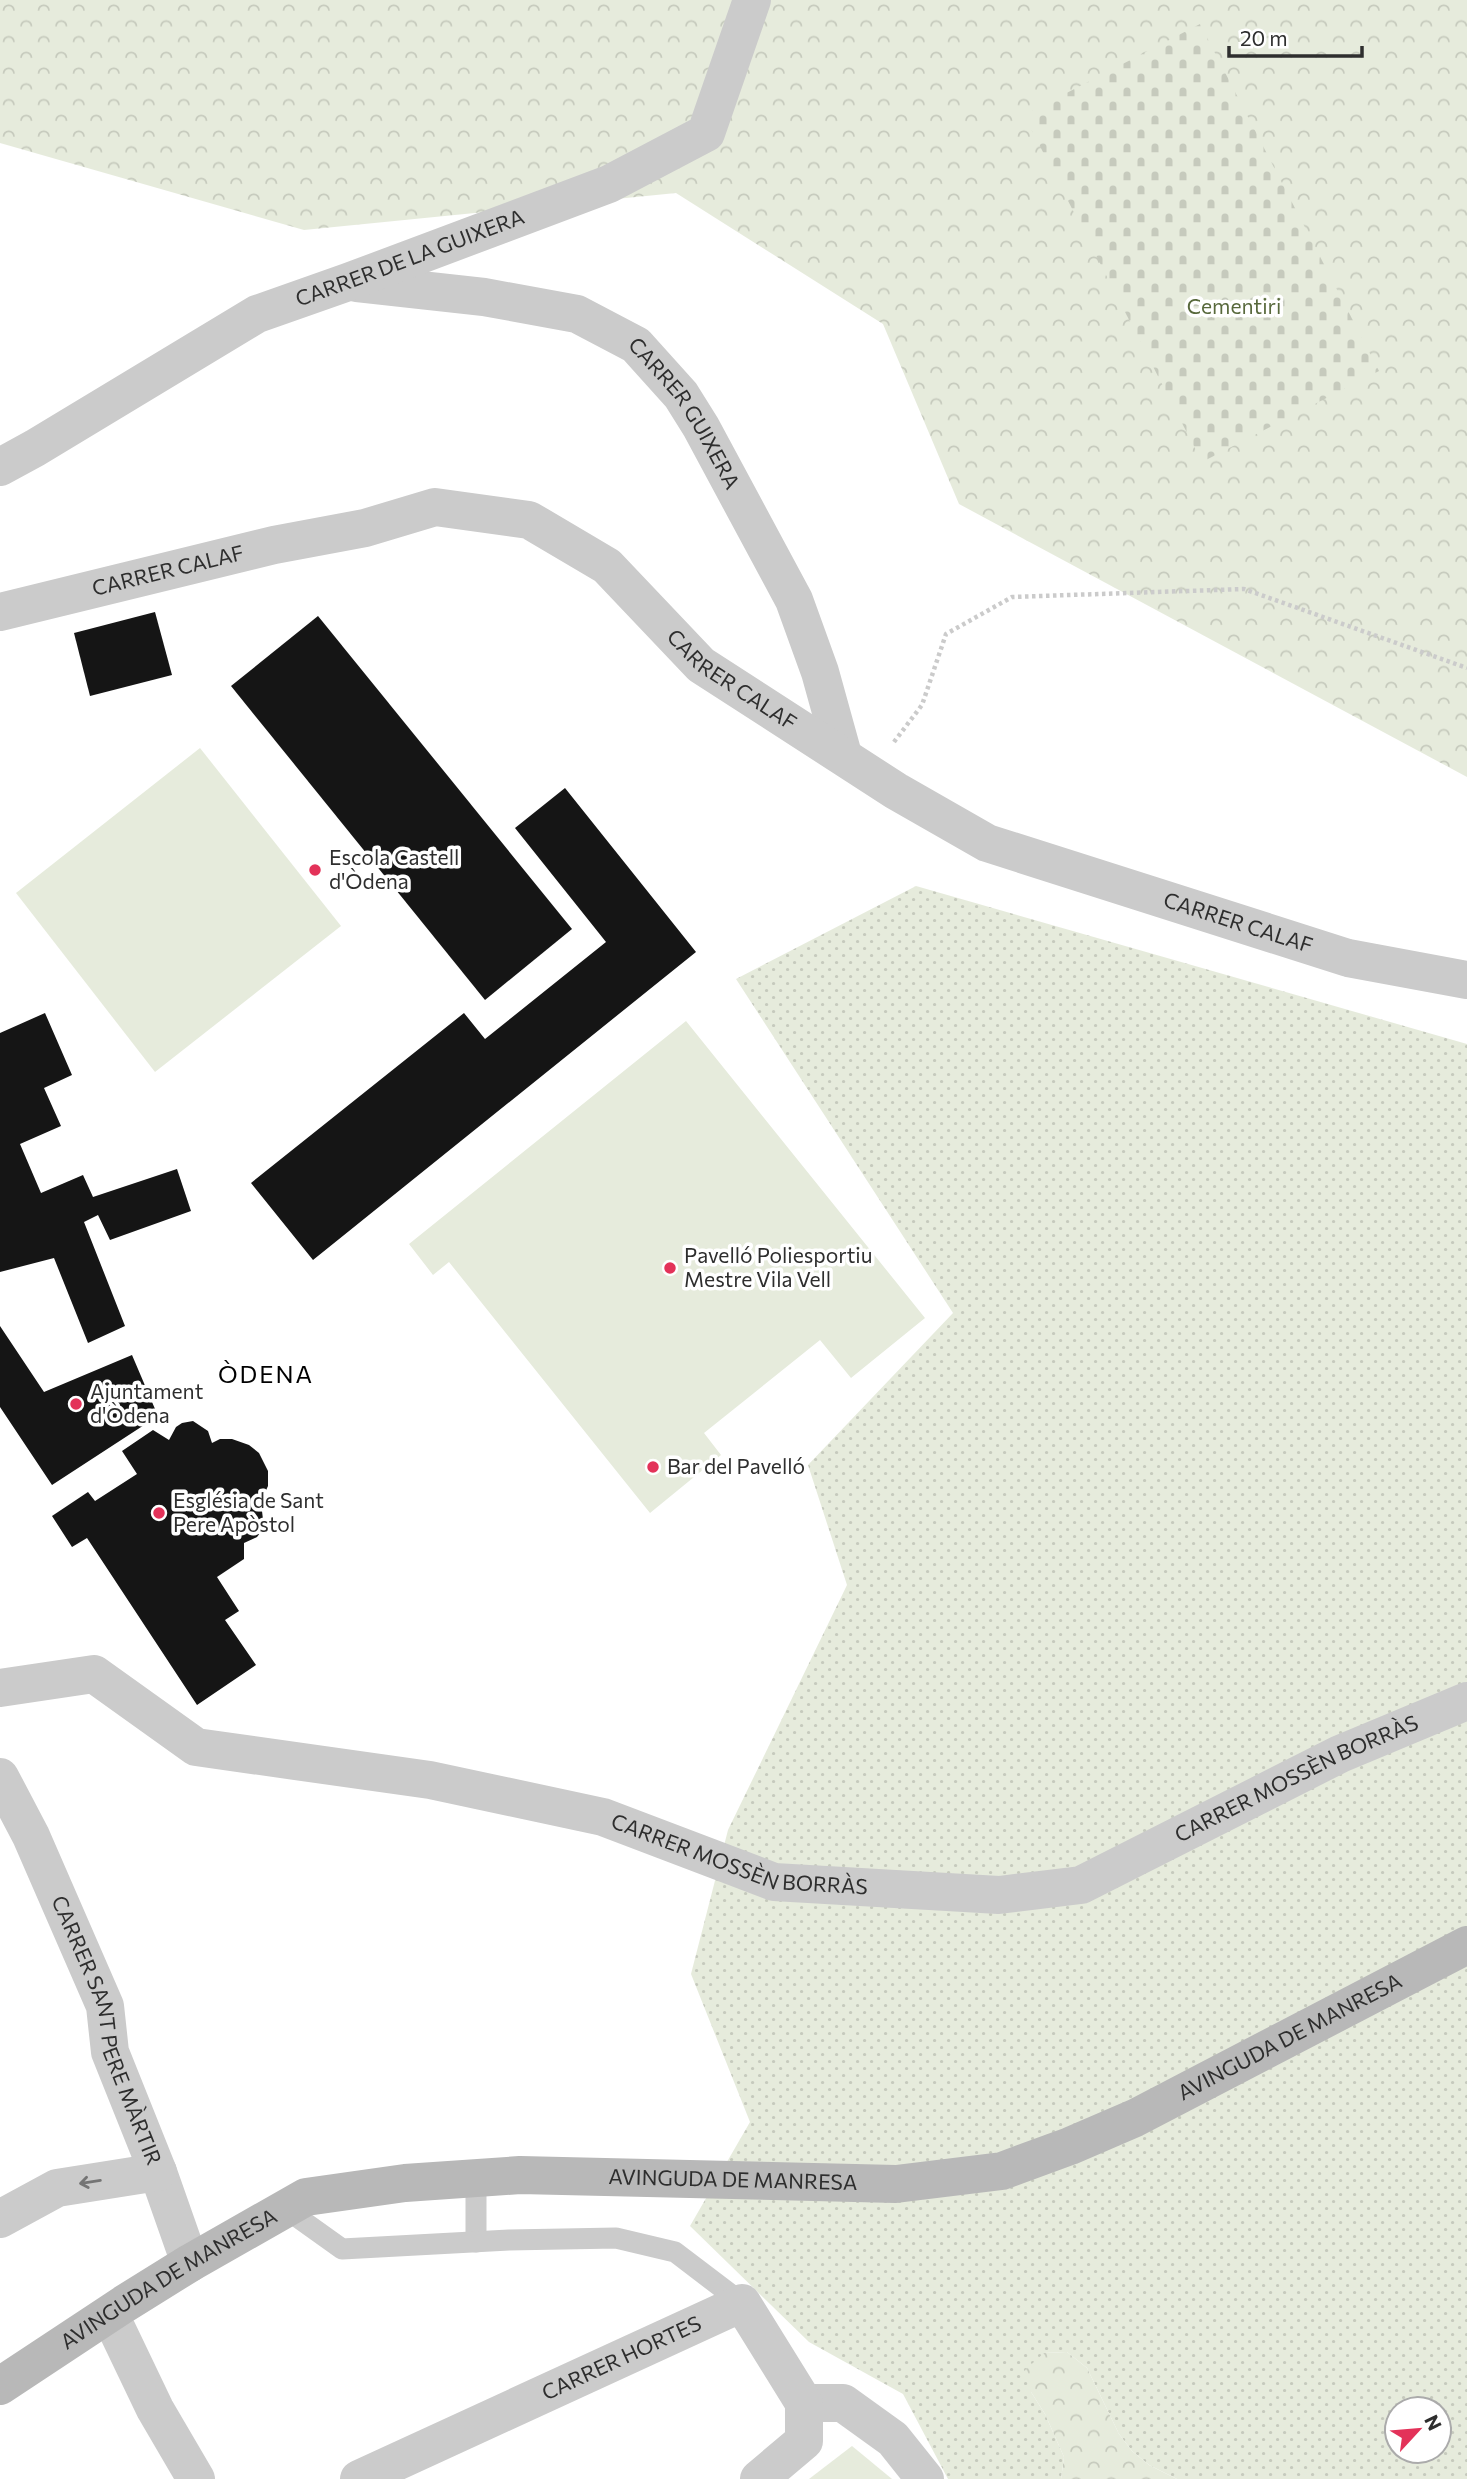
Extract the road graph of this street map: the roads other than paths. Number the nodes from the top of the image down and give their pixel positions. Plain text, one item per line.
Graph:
1 (752, 0) edge
2 (348, 282) junction
3 (0, 467) edge
4 (0, 612) edge
5 (856, 764) junction
6 (1467, 980) edge
7 (0, 1688) edge
8 (1467, 1701) edge
9 (0, 1777) edge
10 (1467, 1945) edge
11 (158, 2172) junction
12 (476, 2178) junction
13 (286, 2209) junction
14 (0, 2219) edge
15 (477, 2242) junction
16 (190, 2263) junction
17 (742, 2303) junction
18 (110, 2315) junction
19 (0, 2386) edge
20 (804, 2403) junction
21 (196, 2479) edge
22 (359, 2479) edge
23 (759, 2479) edge
24 (925, 2479) edge

1 - 2 street, CARRER DE LA GUIXERA
2 - 3 street, CARRER DE LA GUIXERA
2 - 5 street, CARRER GUIXERA
4 - 5 street, CARRER CALAF
5 - 6 street, CARRER CALAF
7 - 8 street, CARRER MOSSÈN BORRÀS
9 - 11 street, CARRER SANT PERE MÀRTIR
10 - 12 street, AVINGUDA DE MANRESA
11 -> 14 street, CARRER SANT PERE MÀRTIR
11 - 16 street
12 - 13 street, AVINGUDA DE MANRESA
12 - 15 lane
13 - 15 lane
13 - 16 street, AVINGUDA DE MANRESA
15 - 17 lane
16 - 18 street, AVINGUDA DE MANRESA
17 - 20 street
17 - 22 street, CARRER HORTES
18 - 19 street, AVINGUDA DE MANRESA
18 - 21 street
20 - 23 street
20 - 24 street

